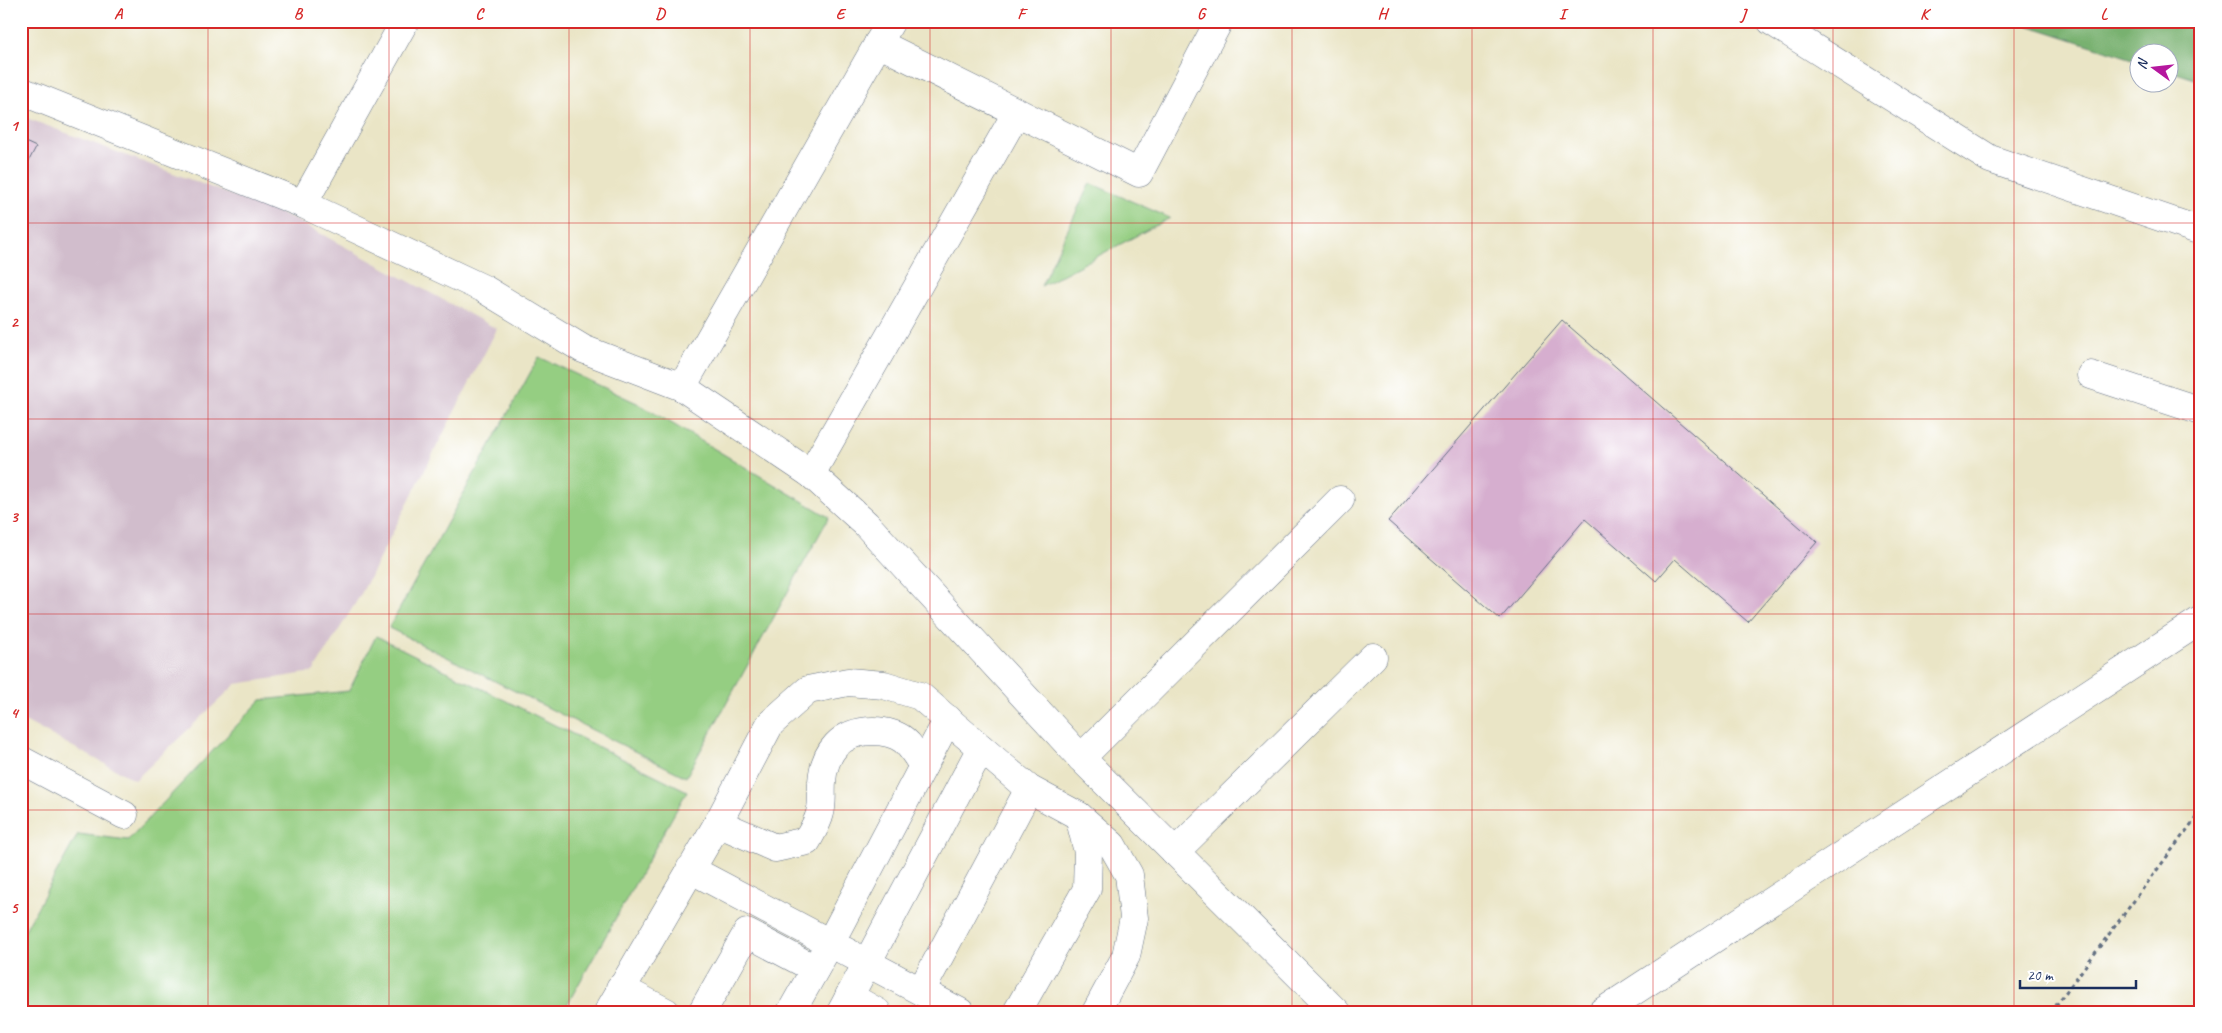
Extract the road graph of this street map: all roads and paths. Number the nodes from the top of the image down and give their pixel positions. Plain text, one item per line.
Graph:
1 (1219, 21) edge
2 (1771, 21) edge
3 (401, 22) edge
4 (885, 32) edge
5 (21, 91) edge
6 (1017, 112) junction
7 (304, 204) junction
8 (2201, 231) edge
9 (2092, 375) dead end
10 (682, 387) junction
11 (2201, 411) edge
12 (810, 474) junction
13 (1340, 500) dead end
14 (2201, 620) edge
15 (1373, 657) dead end
16 (948, 719) junction
17 (981, 748) junction
18 (1080, 758) junction
19 (21, 760) edge
20 (923, 766) junction
21 (1030, 789) junction
22 (2201, 811) edge
23 (124, 815) dead end
24 (1079, 816) junction
25 (718, 823) junction
26 (1175, 852) junction
27 (690, 869) junction
28 (830, 942) junction
29 (868, 963) junction
30 (815, 969) junction
31 (921, 991) junction
32 (614, 1000) edge
33 (845, 1004) edge
34 (666, 1012) edge
35 (702, 1012) edge
36 (791, 1012) edge
37 (877, 1012) edge
38 (960, 1012) edge
39 (1017, 1012) edge
40 (1096, 1012) edge
41 (1336, 1012) edge
42 (1602, 1012) edge
43 (2051, 1012) edge

1 - 6 street
2 - 8 street
3 - 7 street
4 - 6 street
4 - 10 street
5 - 7 street
6 - 12 street
7 - 10 street
9 - 11 street
10 - 12 street
12 - 18 street
13 - 18 street
14 - 42 street
15 - 26 street
16 - 17 street
16 - 20 street
16 - 25 street
17 - 21 street
17 - 29 street
18 - 26 street
19 - 23 street
20 - 25 street
20 - 28 street
21 - 24 street
21 - 31 street
22 - 43 path
24 - 39 street
24 - 40 street
25 - 27 street
26 - 41 street
27 - 28 street
27 - 32 street
28 - 29 street
28 - 30 street
29 - 31 street
29 - 33 street
30 - 35 street
30 - 36 street
31 - 38 street
32 - 34 street
33 - 37 street

